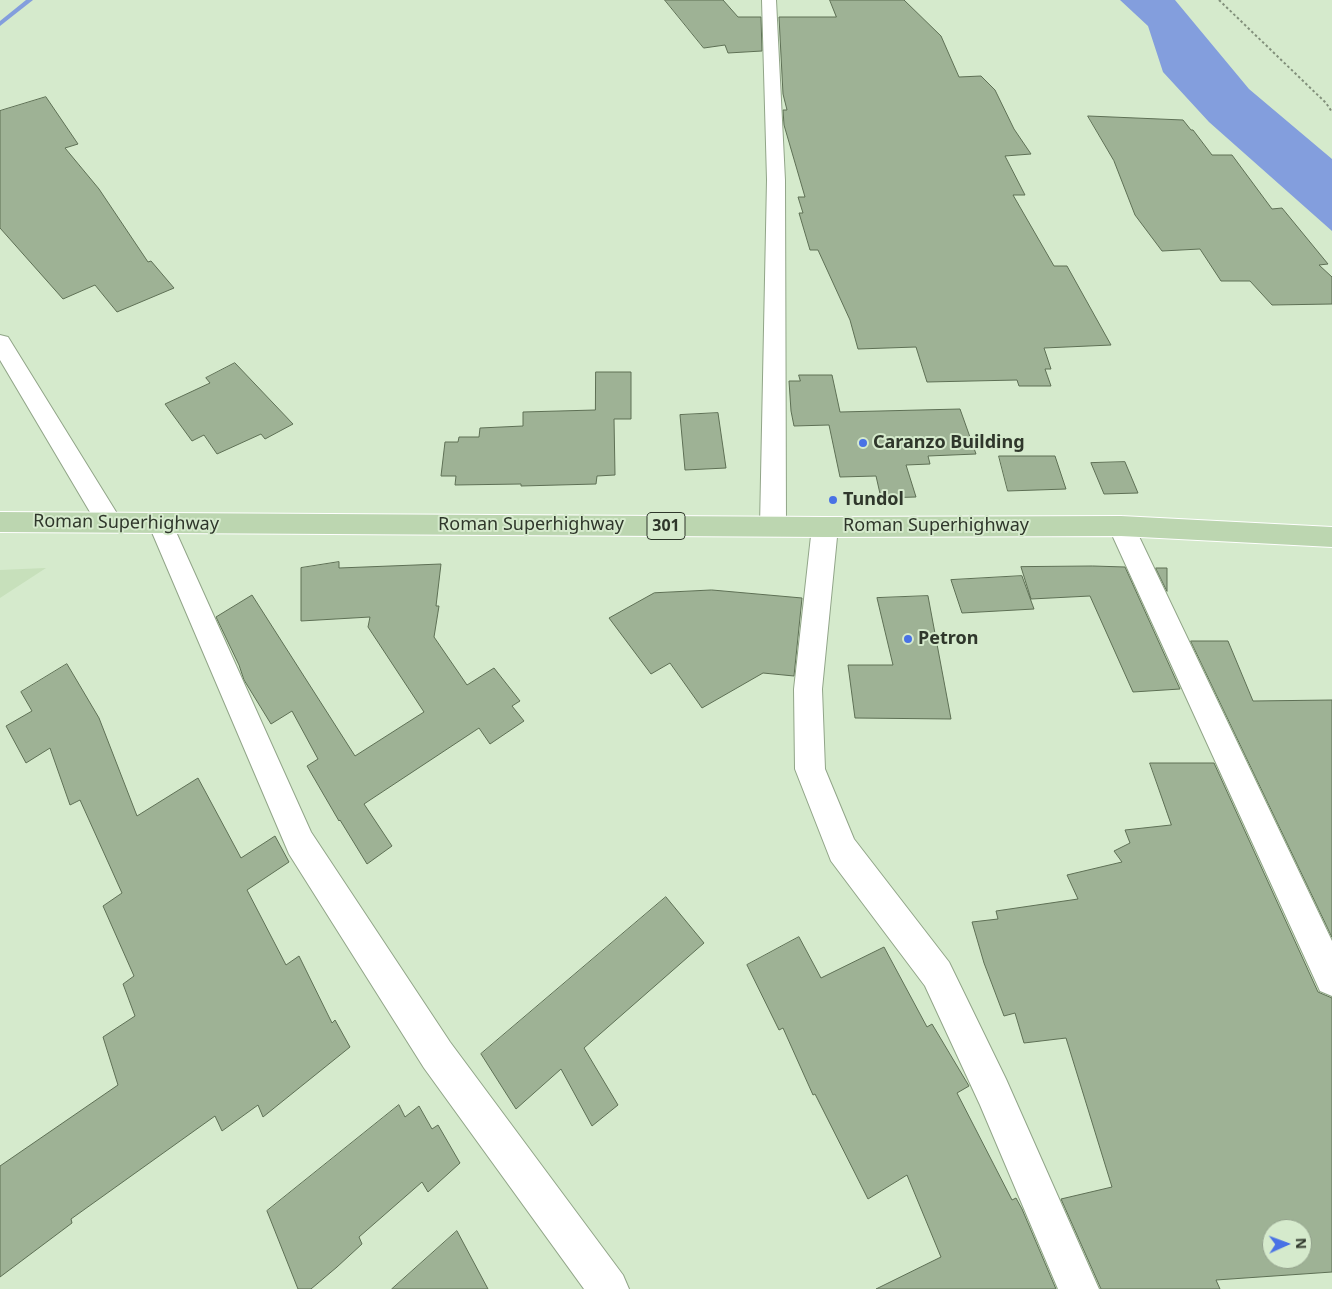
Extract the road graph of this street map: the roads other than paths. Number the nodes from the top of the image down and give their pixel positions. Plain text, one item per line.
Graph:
1 (768, 0) edge
2 (0, 342) edge
3 (0, 522) edge
4 (109, 522) junction
5 (160, 523) junction
6 (773, 526) junction
7 (1121, 526) junction
8 (826, 527) junction
9 (1332, 537) edge
10 (1332, 979) edge
11 (609, 1289) edge
12 (1079, 1289) edge

1 - 6 street
2 - 4 street
3 - 4 main road, Roman Superhighway / 301
4 - 5 main road, Roman Superhighway / 301
5 - 6 main road, Roman Superhighway / 301
5 - 11 street
6 - 8 main road, Roman Superhighway / 301
7 - 8 main road, Roman Superhighway / 301
7 - 9 main road, Roman Superhighway / 301
7 - 10 street
8 - 12 street

